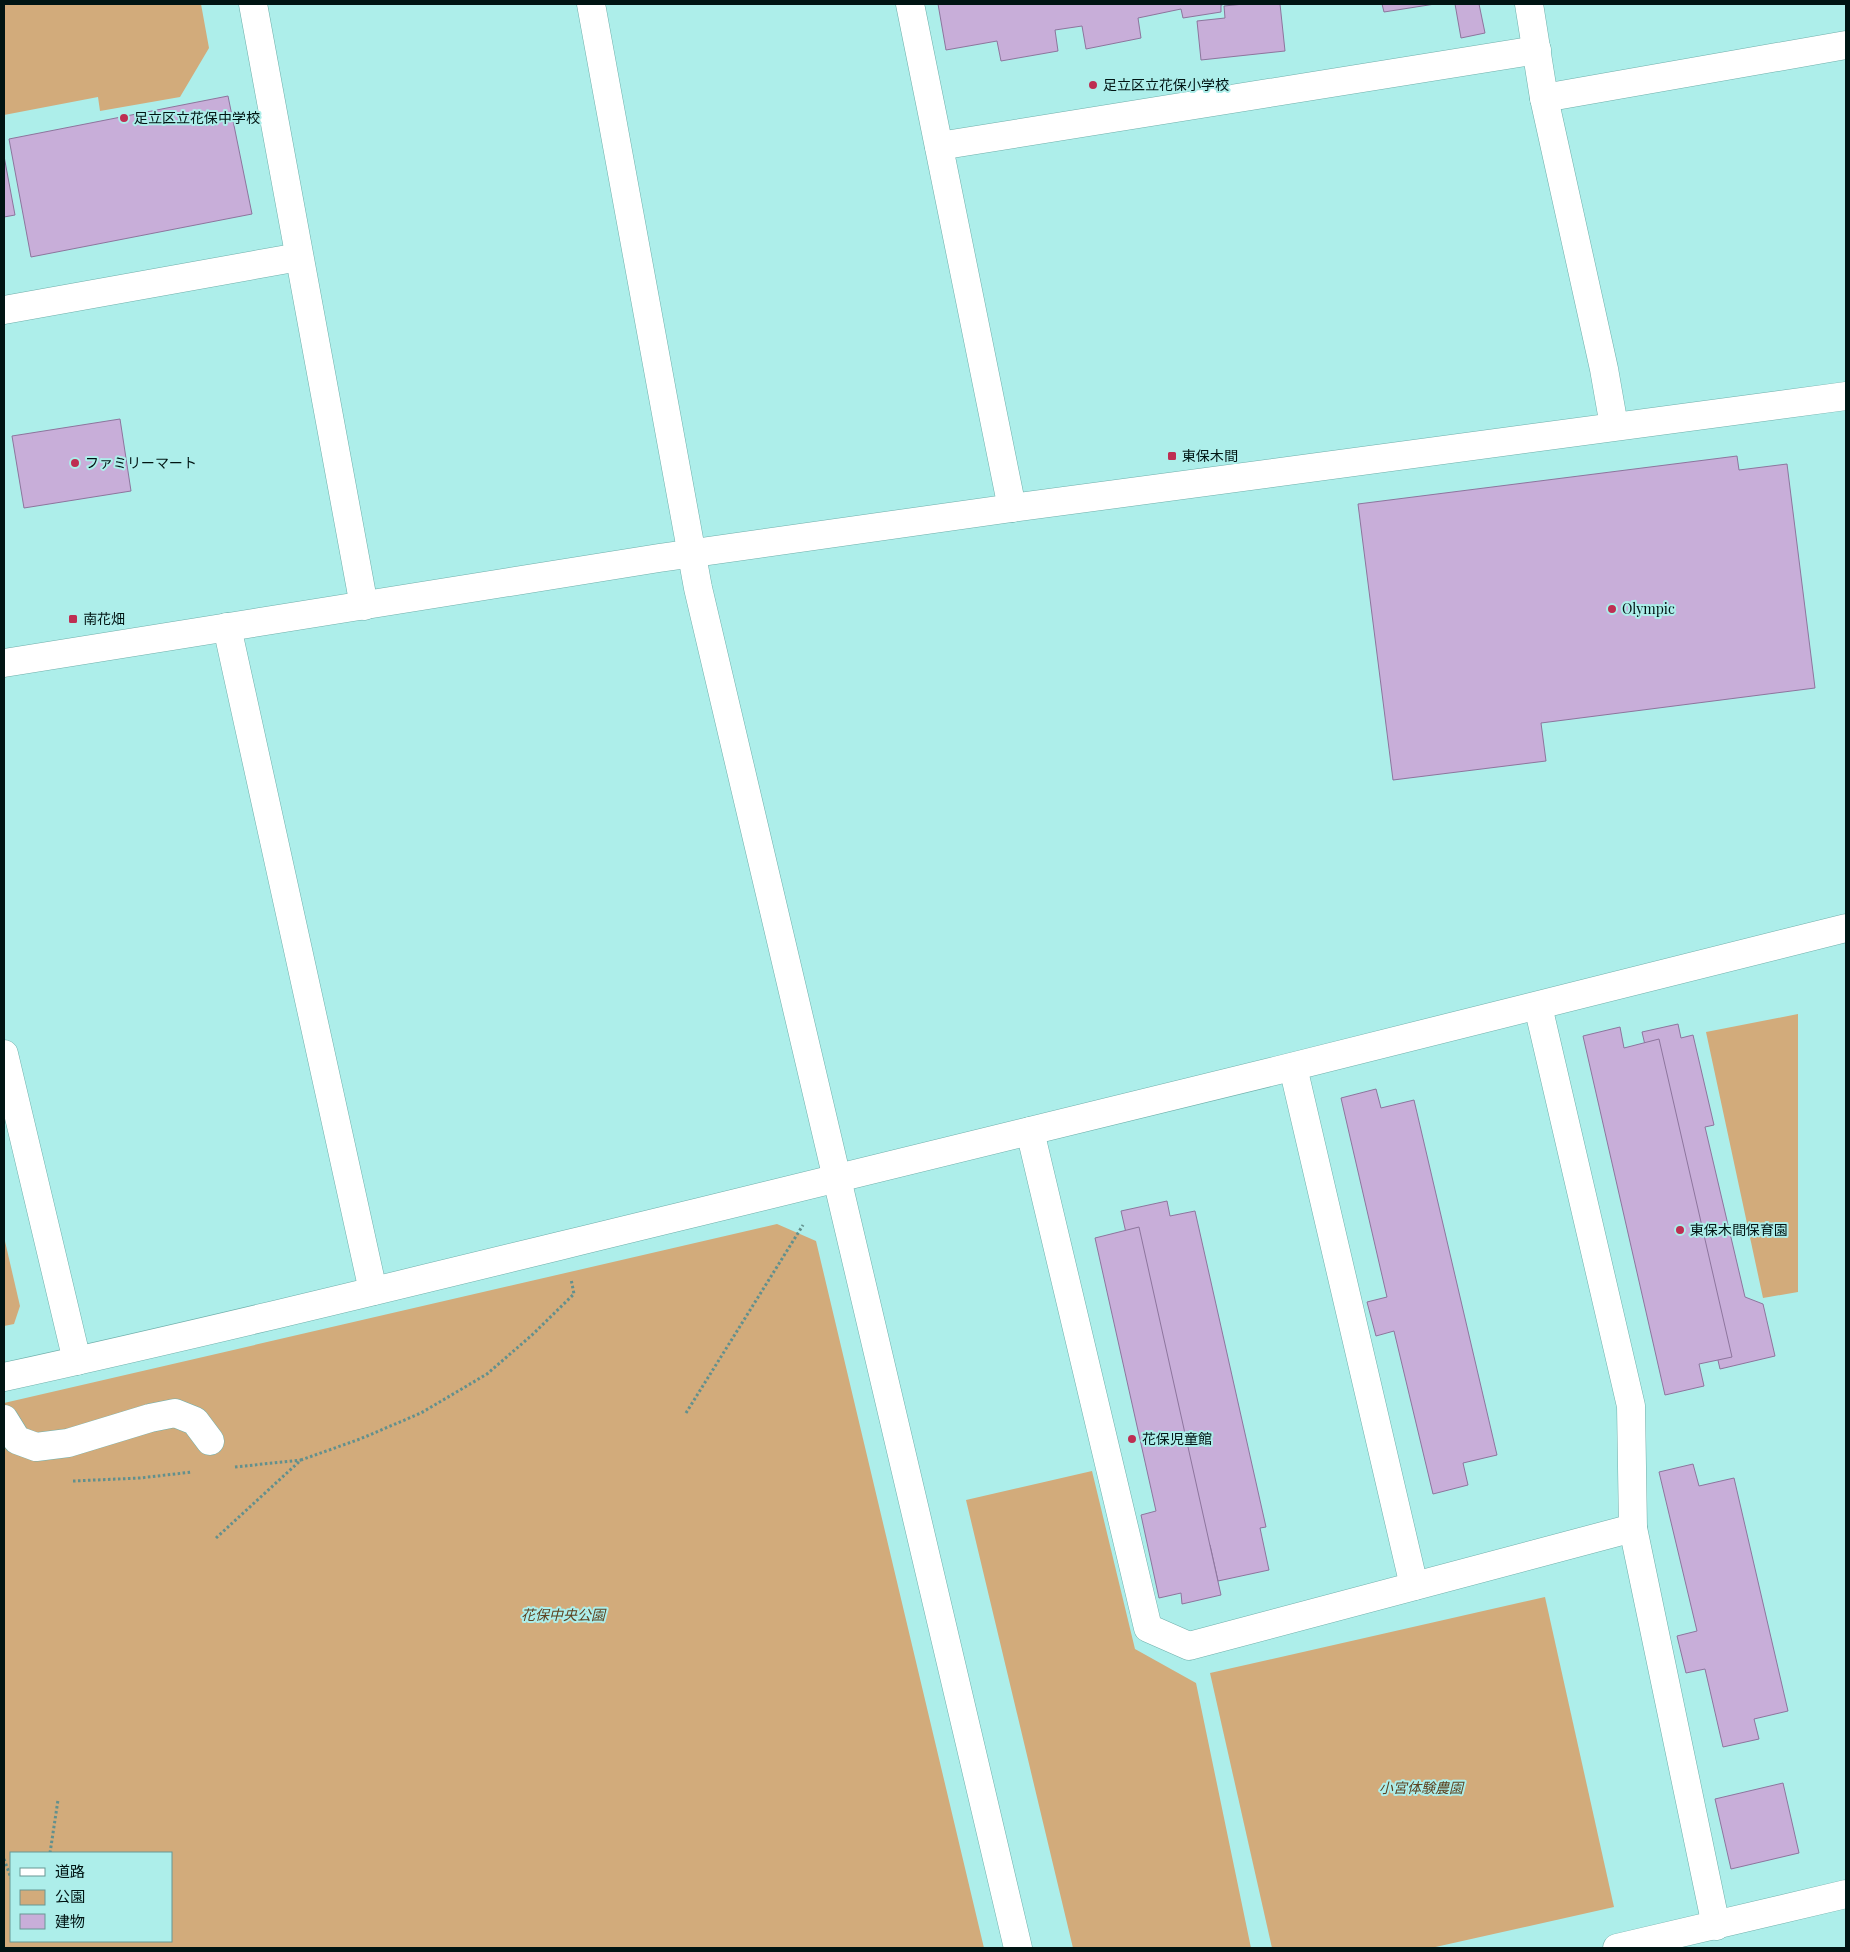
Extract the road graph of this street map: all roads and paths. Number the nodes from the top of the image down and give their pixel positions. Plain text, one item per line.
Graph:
1 (252, 4) edge
2 (591, 4) edge
3 (910, 4) edge
4 (1529, 4) edge
5 (1846, 45) edge
6 (1537, 50) junction
7 (1544, 98) junction
8 (939, 146) junction
9 (299, 257) junction
10 (4, 310) edge
11 (1846, 396) edge
12 (1614, 426) junction
13 (1012, 508) junction
14 (691, 554) junction
15 (364, 606) junction
16 (227, 627) junction
17 (4, 663) edge
18 (1846, 928) edge
19 (1538, 1006) junction
20 (4, 1054) edge
21 (1293, 1067) junction
22 (1030, 1131) junction
23 (836, 1178) junction
24 (803, 1224) dead end
25 (570, 1271) dead end
26 (373, 1291) junction
27 (77, 1361) junction
28 (4, 1377) edge
29 (686, 1414) dead end
30 (4, 1419) edge
31 (210, 1441) dead end
32 (301, 1460) junction
33 (230, 1467) dead end
34 (194, 1472) dead end
35 (69, 1481) dead end
36 (1633, 1528) junction
37 (216, 1538) dead end
38 (1414, 1586) junction
39 (58, 1800) dead end
40 (50, 1852) edge
41 (4, 1859) edge
42 (10, 1875) edge
43 (1846, 1894) edge
44 (1716, 1926) junction
45 (1018, 1948) edge
46 (1617, 1948) edge

1 - 9 street
2 - 14 street
3 - 8 street
4 - 6 street
5 - 7 street
6 - 7 street
6 - 8 street
7 - 12 street
8 - 13 street
9 - 10 street
9 - 15 street
11 - 12 street
12 - 13 street
13 - 14 street
14 - 15 street
14 - 23 street
15 - 16 street
16 - 17 street
16 - 26 street
18 - 19 street
19 - 21 street
19 - 36 street
20 - 27 street
21 - 22 street
21 - 38 street
22 - 23 street
22 - 38 street
23 - 26 street
23 - 45 street
24 - 29 path
25 - 32 path
26 - 27 street
27 - 28 street
30 - 31 street
32 - 33 path
32 - 37 path
34 - 35 path
36 - 38 street
36 - 44 street
39 - 40 path
41 - 42 path
43 - 44 street
44 - 46 street

